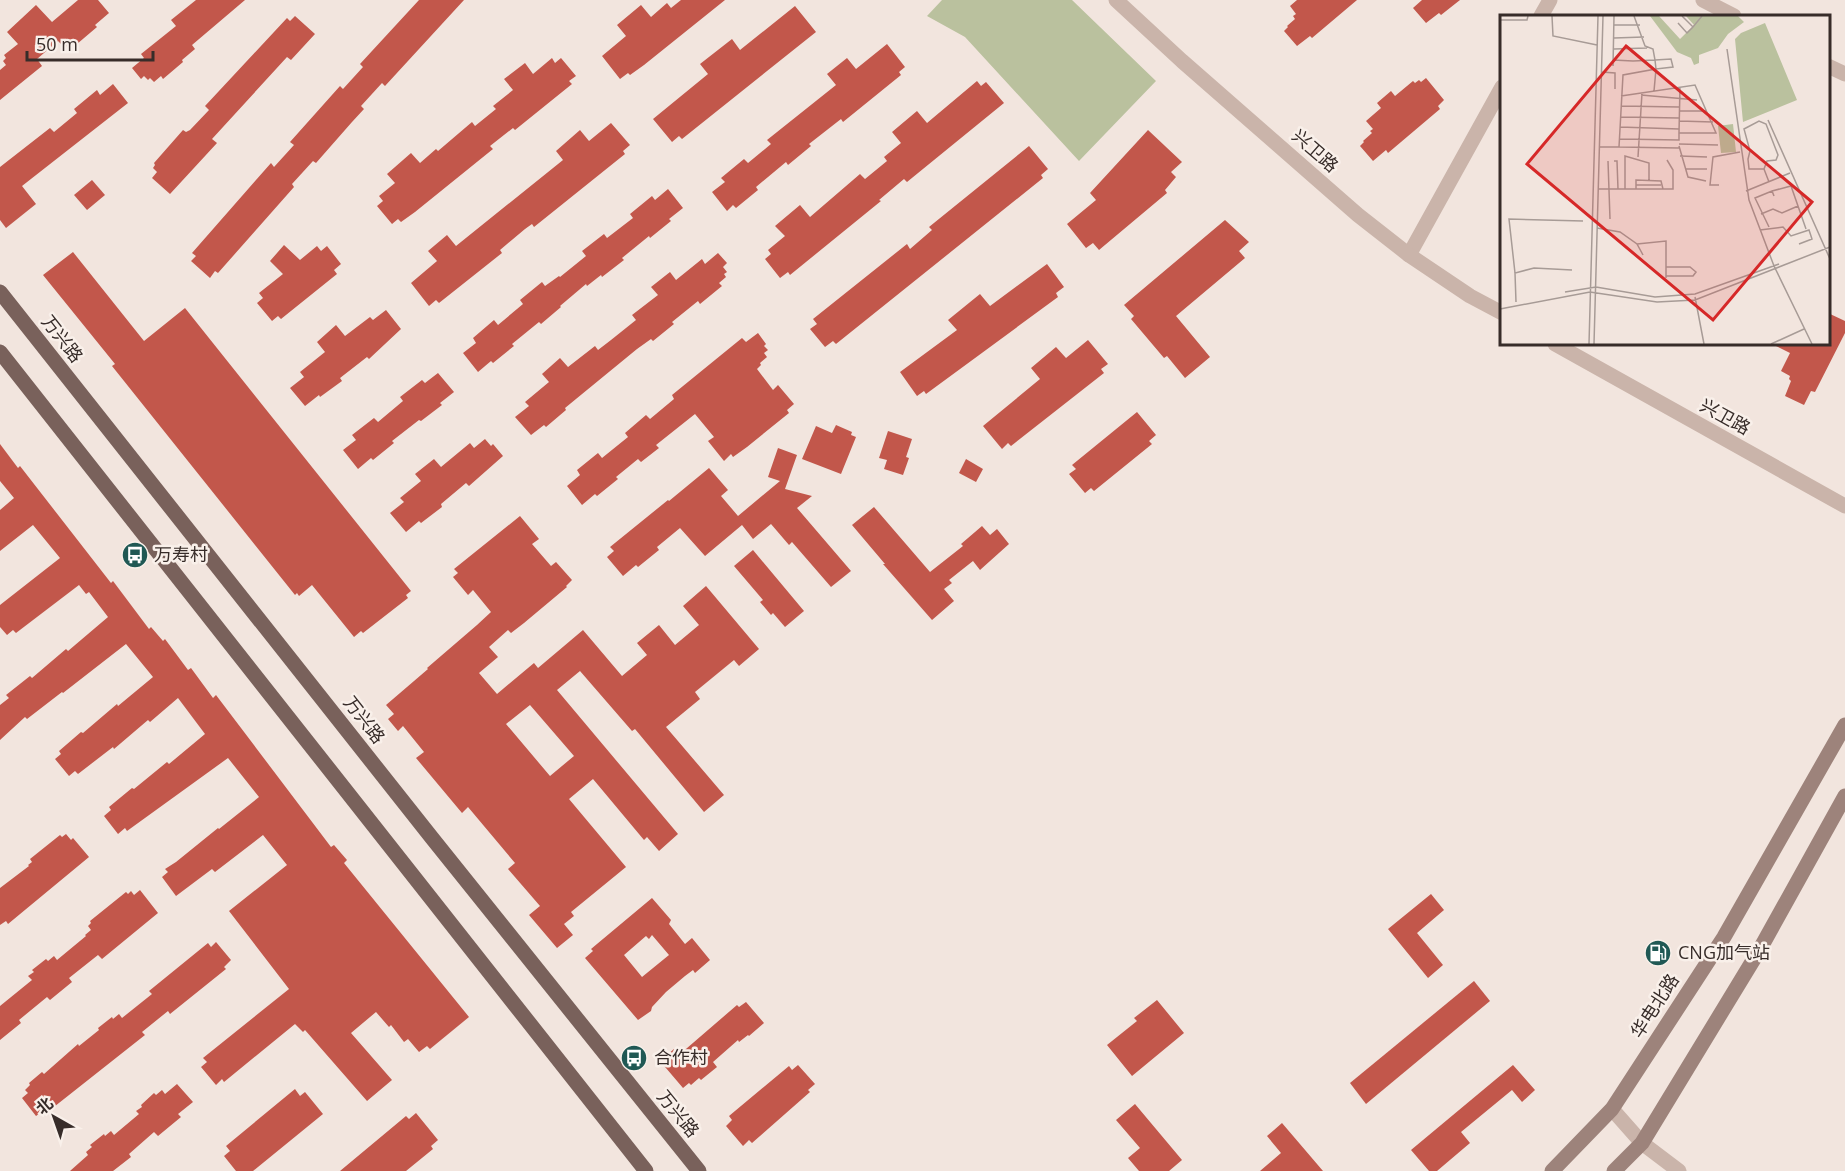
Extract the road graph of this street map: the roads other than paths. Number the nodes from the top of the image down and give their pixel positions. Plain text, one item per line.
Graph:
1 (1116, 0) edge
2 (1550, 0) edge
3 (1703, 0) edge
4 (1541, 15) edge
5 (1732, 15) edge
6 (1830, 67) edge
7 (1845, 74) edge
8 (1500, 91) edge
9 (1409, 255) junction
10 (0, 292) edge
11 (1500, 312) edge
12 (1557, 345) edge
13 (0, 352) edge
14 (1845, 506) edge
15 (1845, 725) edge
16 (1845, 796) edge
17 (1612, 1109) junction
18 (1642, 1143) junction
19 (646, 1171) edge
20 (699, 1171) edge
21 (1552, 1171) edge
22 (1614, 1171) edge
23 (1680, 1171) edge

1 - 9 street, 兴卫路
2 - 4 street
3 - 5 street
6 - 7 street
8 - 9 street
9 - 11 street, 兴卫路
10 - 20 main road, 万兴路
12 - 14 street, 兴卫路
13 - 19 main road
15 - 17 main road, 华电北路
16 - 18 main road
17 - 18 street
17 - 21 main road, 华电北路
18 - 22 main road
18 - 23 street

